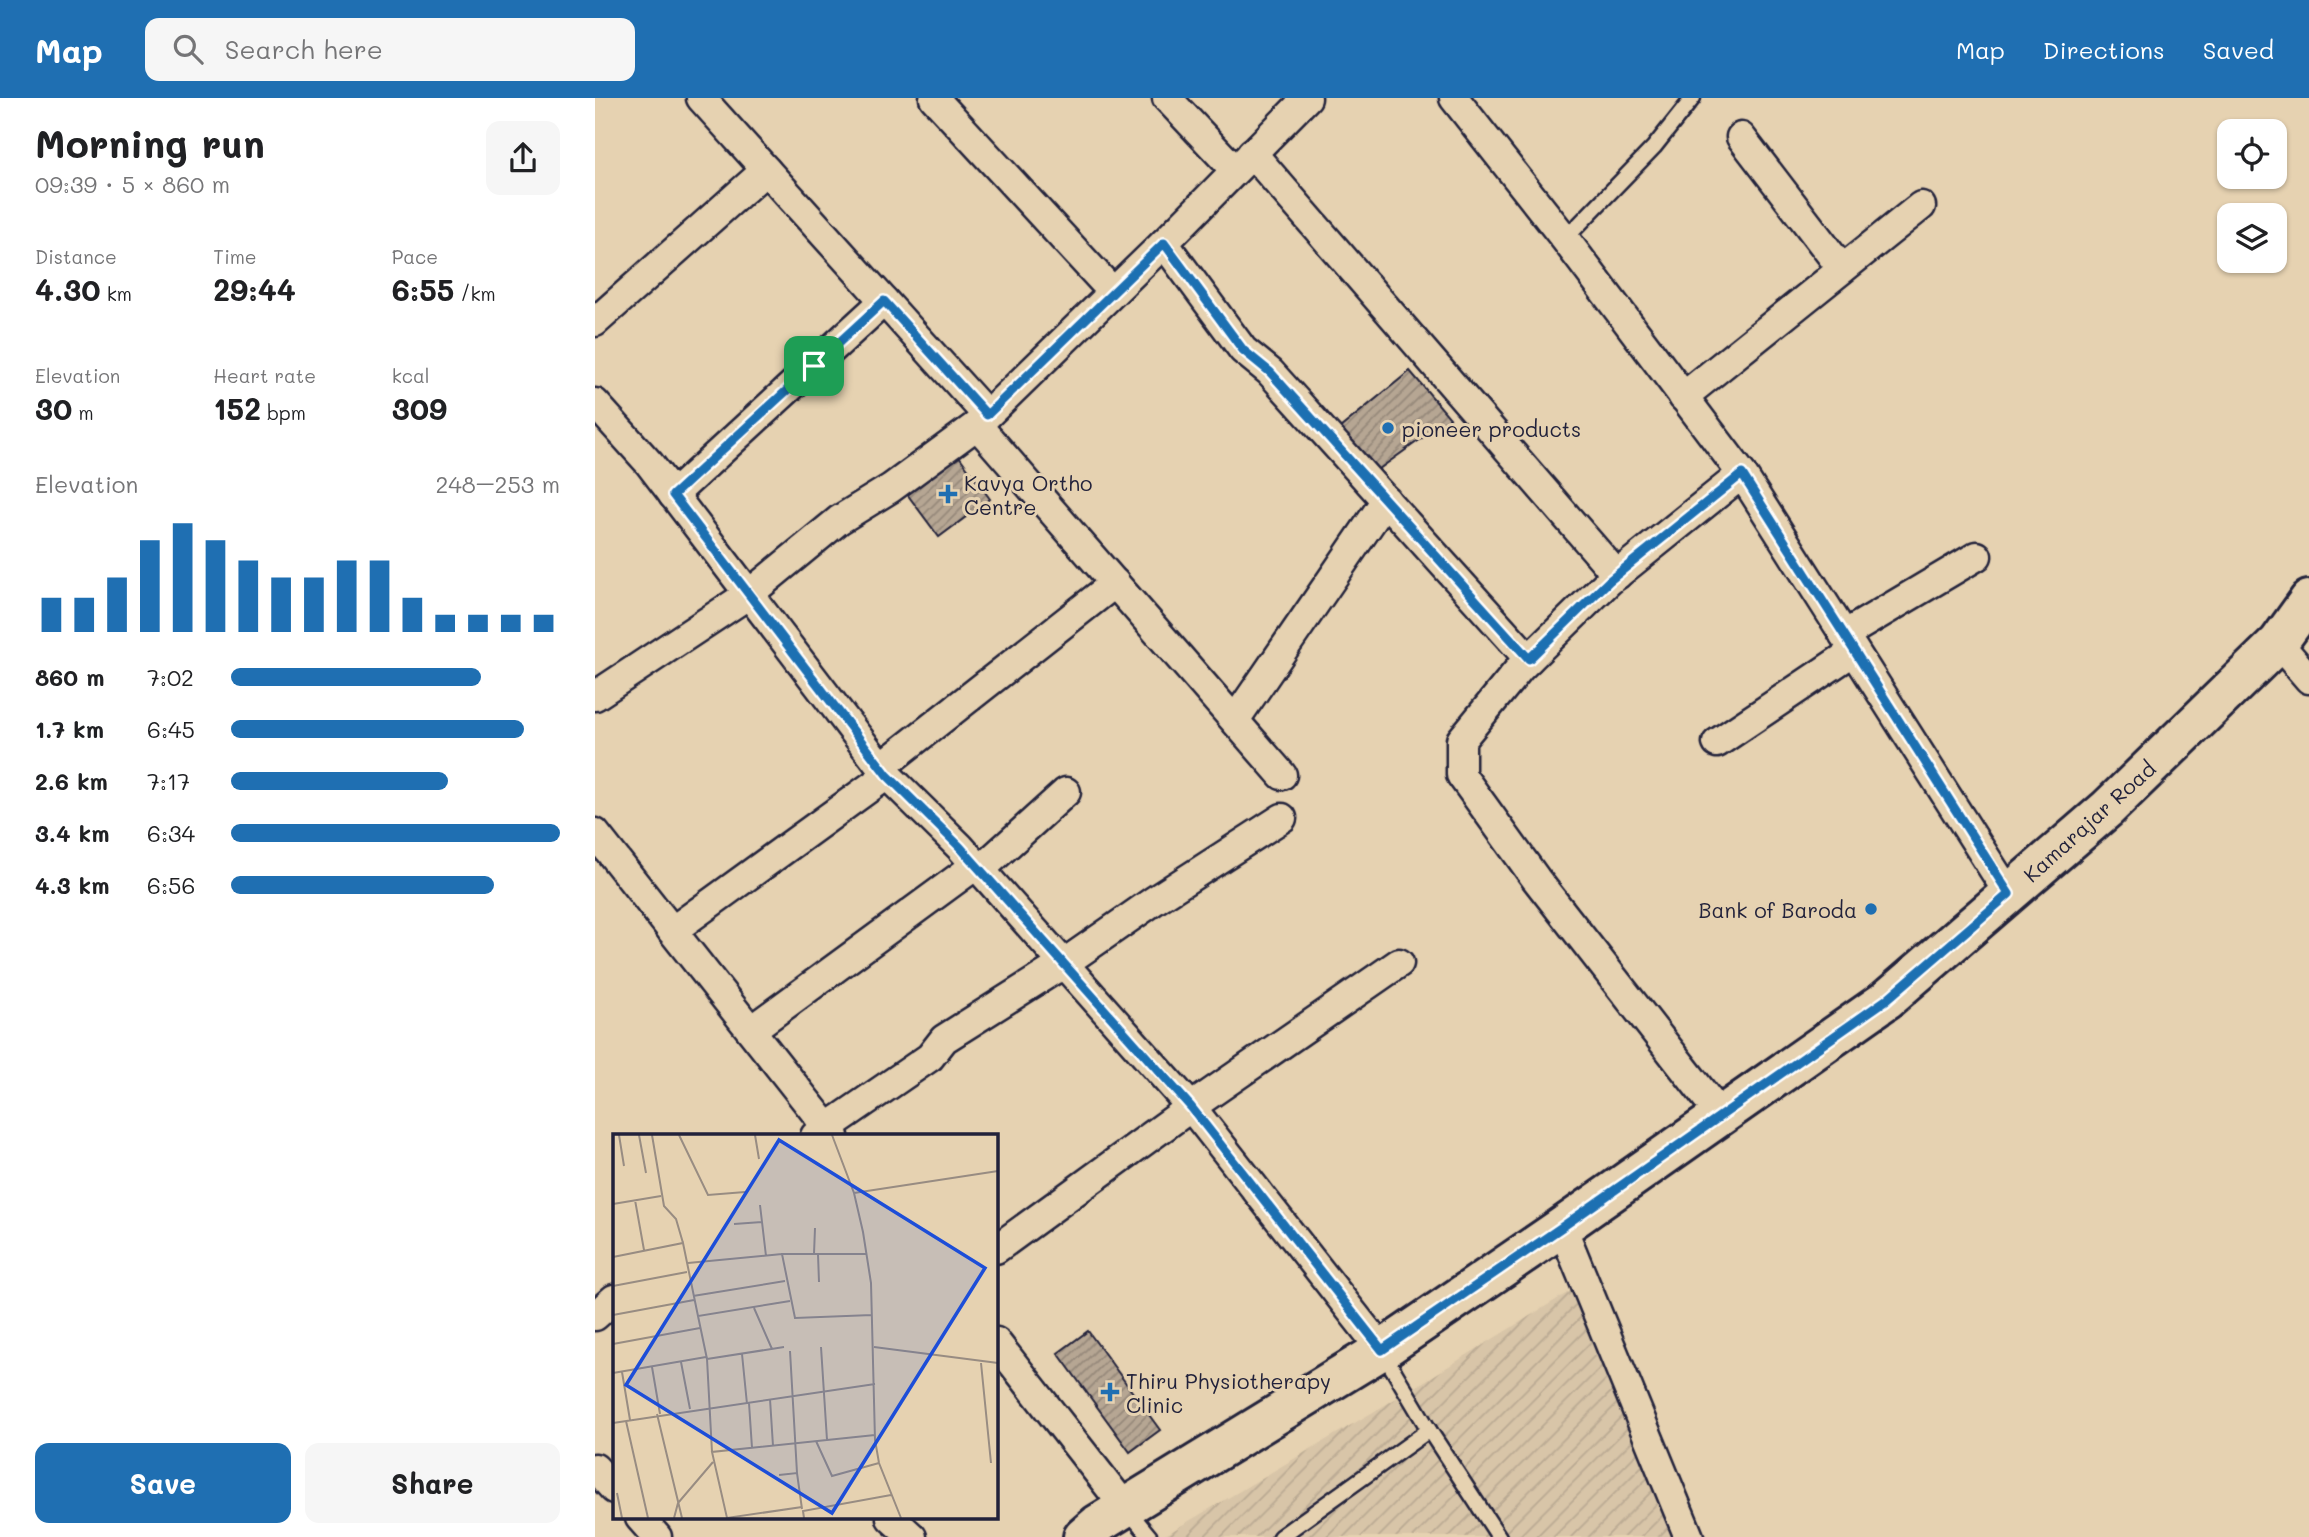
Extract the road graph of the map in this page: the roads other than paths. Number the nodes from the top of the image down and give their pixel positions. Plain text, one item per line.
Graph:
1 (701, 98) edge
2 (934, 98) edge
3 (1167, 98) edge
4 (1307, 98) edge
5 (1454, 98) edge
6 (1693, 98) edge
7 (1741, 137) dead end
8 (1243, 162) junction
9 (766, 170) junction
10 (1921, 206) dead end
11 (1565, 239) junction
12 (1164, 243) junction
13 (1842, 269) junction
14 (1113, 292) junction
15 (884, 301) junction
16 (595, 322) edge
17 (1683, 397) junction
18 (595, 403) edge
19 (982, 420) junction
20 (1742, 474) junction
21 (673, 495) junction
22 (1386, 500) junction
23 (1977, 556) dead end
24 (1617, 575) junction
25 (1115, 583) junction
26 (749, 594) junction
27 (2309, 600) edge
28 (1849, 643) junction
29 (2278, 643) junction
30 (1529, 659) junction
31 (2309, 679) edge
32 (595, 696) edge
33 (1235, 720) junction
34 (1717, 743) dead end
35 (884, 771) junction
36 (1282, 775) dead end
37 (1066, 792) dead end
38 (1282, 818) dead end
39 (595, 833) edge
40 (978, 867) junction
41 (2009, 894) junction
42 (672, 931) junction
43 (1399, 963) dead end
44 (1063, 964) junction
45 (751, 1030) junction
46 (1191, 1107) junction
47 (1721, 1116) junction
48 (825, 1133) edge
49 (1562, 1227) junction
50 (997, 1248) edge
51 (613, 1300) edge
52 (595, 1316) edge
53 (997, 1343) edge
54 (1382, 1350) junction
55 (1429, 1430) junction
56 (595, 1468) edge
57 (613, 1488) edge
58 (1125, 1507) junction
59 (642, 1520) edge
60 (893, 1520) edge
61 (657, 1537) edge
62 (912, 1537) edge
63 (1083, 1537) edge
64 (1150, 1537) edge
65 (1280, 1537) edge
66 (1499, 1537) edge
67 (1689, 1537) edge

1 - 9 street
2 - 14 street
3 - 8 street
4 - 8 street
5 - 11 street
6 - 11 lane
7 - 13 street
8 - 12 street
8 - 24 street
9 - 15 street
9 - 16 street
10 - 13 street
11 - 17 street
12 - 14 street
12 - 22 street
13 - 17 street
14 - 19 street
15 - 19 street
15 - 21 street
17 - 20 street
18 - 21 street
19 - 25 street
19 - 26 street
20 - 24 street
20 - 28 street
21 - 26 street
22 - 30 street
22 - 33 street
23 - 28 street
24 - 30 street
25 - 33 street
25 - 35 street
26 - 32 street
26 - 35 street
27 - 29 main road, Kamarajar Road
28 - 34 street
28 - 41 street
29 - 31 street
29 - 41 main road, Kamarajar Road
30 - 47 street
33 - 36 street
35 - 40 street
35 - 42 street
37 - 40 street
38 - 44 street
39 - 42 street
40 - 44 street
40 - 45 street
41 - 47 main road, Kamarajar Road
42 - 45 street
43 - 46 street
44 - 46 street
44 - 48 street
45 - 48 street
46 - 50 street
46 - 54 street
47 - 49 main road, Kamarajar Road
49 - 54 main road, Kamarajar Road
49 - 67 street
51 - 52 street
53 - 58 street
54 - 55 lane
54 - 58 main road, Kamarajar Road
55 - 65 lane
55 - 66 lane
56 - 57 street
58 - 63 main road, Kamarajar Road
58 - 64 lane
59 - 61 street
60 - 62 street

